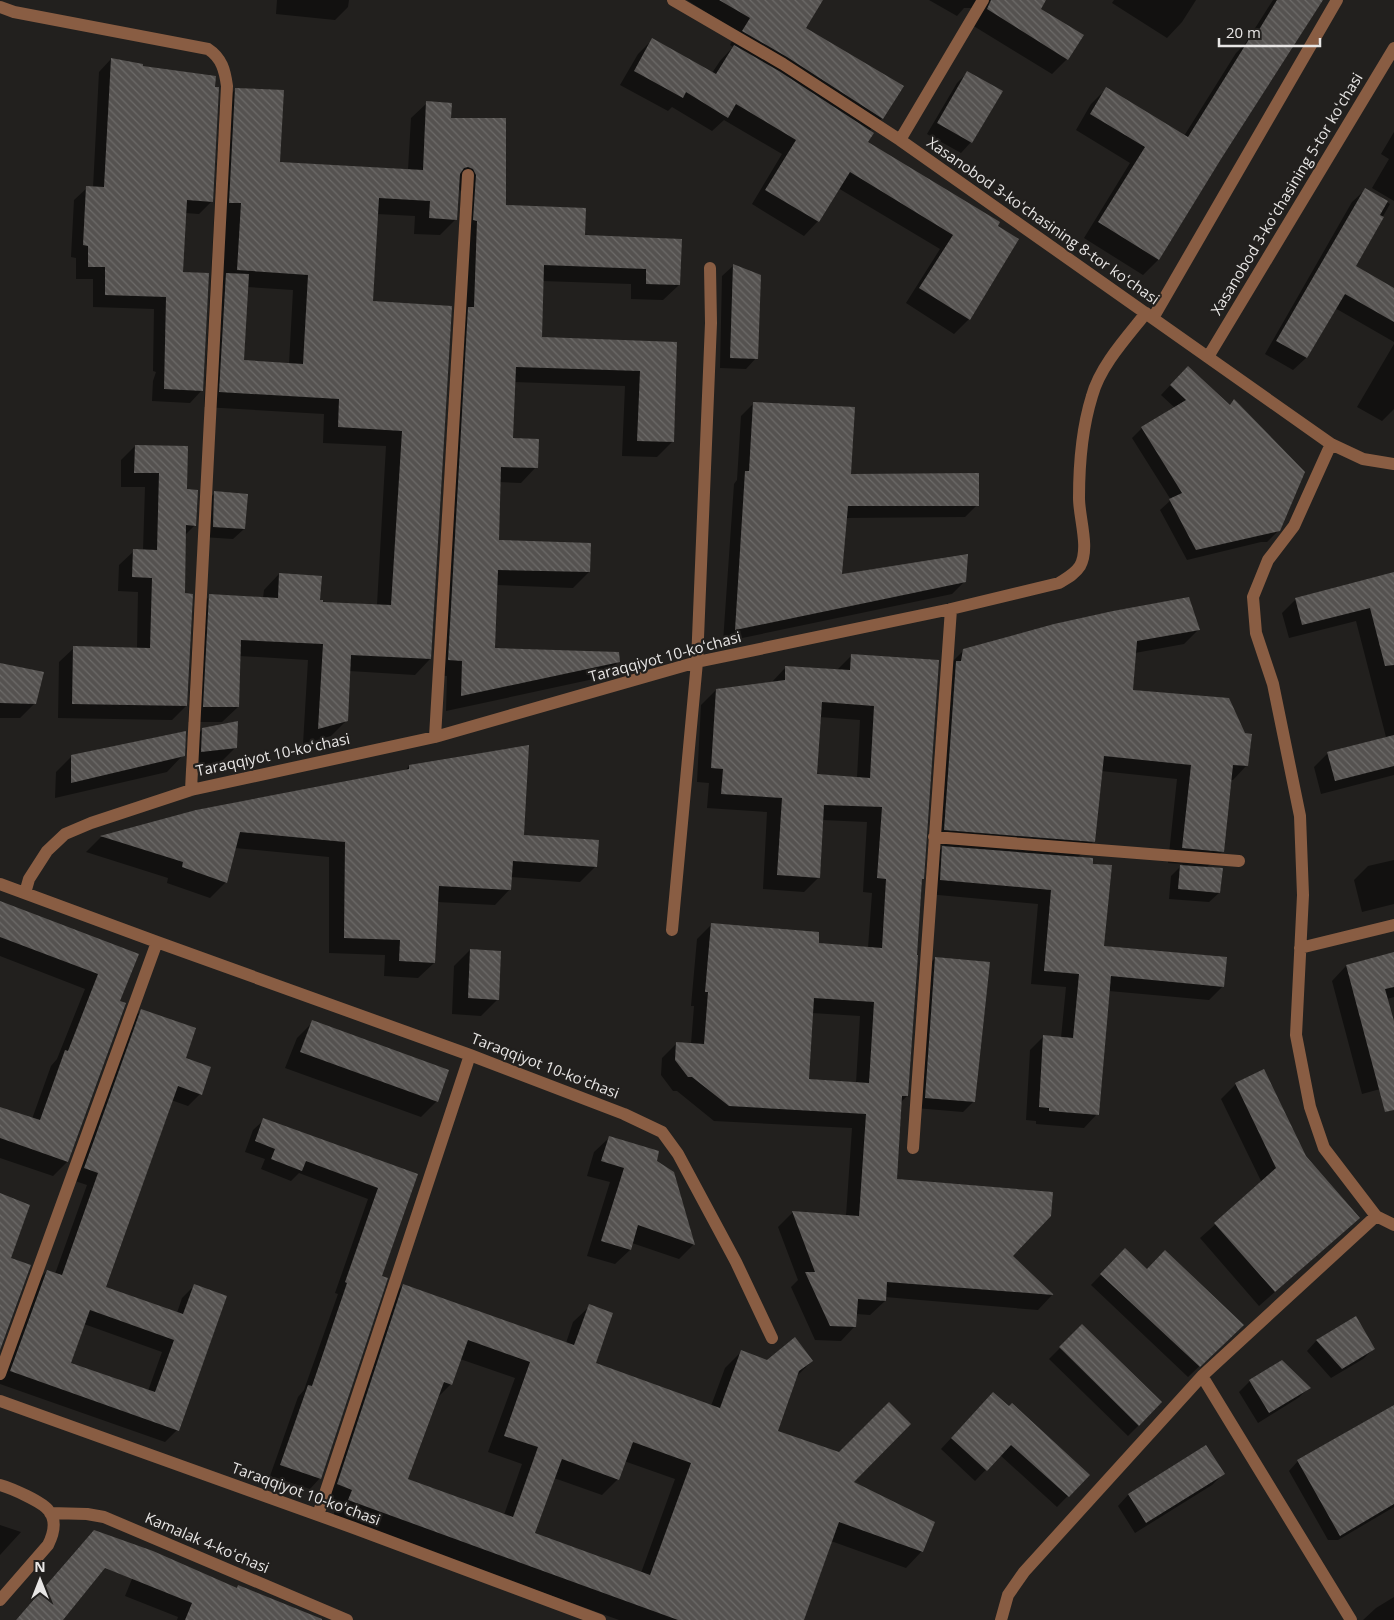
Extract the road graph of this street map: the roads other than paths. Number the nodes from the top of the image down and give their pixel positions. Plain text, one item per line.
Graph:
1 (673, 0) edge
2 (983, 0) edge
3 (1337, 0) edge
4 (0, 7) edge
5 (1394, 48) edge
6 (900, 140) junction
7 (468, 175) dead end
8 (710, 268) dead end
9 (1150, 316) junction
10 (1208, 357) junction
11 (1331, 444) junction
12 (1394, 464) edge
13 (951, 609) junction
14 (697, 662) junction
15 (435, 737) junction
16 (191, 790) junction
17 (934, 837) junction
18 (1239, 861) dead end
19 (0, 884) edge
20 (24, 893) junction
21 (1394, 925) edge
22 (672, 930) dead end
23 (157, 942) junction
24 (1300, 948) junction
25 (470, 1055) junction
26 (913, 1148) dead end
27 (1376, 1216) junction
28 (1394, 1224) edge
29 (772, 1338) dead end
30 (0, 1374) edge
31 (1202, 1376) junction
32 (0, 1401) edge
33 (0, 1485) edge
34 (50, 1513) junction
35 (318, 1516) junction
36 (0, 1600) edge
37 (347, 1620) edge
38 (600, 1620) edge
39 (1000, 1620) edge
40 (1351, 1620) edge

1 - 6 street, Xasanobod 3-koʻchasining 8-tor koʻchasi
2 - 6 street
3 - 9 street
4 - 16 street
5 - 10 street, Xasanobod 3-koʻchasining 5-tor koʻchasi
6 - 9 street, Xasanobod 3-koʻchasining 8-tor koʻchasi
7 - 15 street
8 - 14 street
9 - 10 street, Xasanobod 3-koʻchasining 8-tor koʻchasi
9 - 13 street, Taraqqiyot 10-koʻchasi
10 - 11 street, Xasanobod 3-koʻchasining 8-tor koʻchasi
11 - 12 street, Xasanobod 3-koʻchasining 8-tor koʻchasi
11 - 24 street
13 - 14 street, Taraqqiyot 10-koʻchasi
13 - 17 street
14 - 15 street, Taraqqiyot 10-koʻchasi
14 - 22 street
15 - 16 street, Taraqqiyot 10-koʻchasi
16 - 20 street, Taraqqiyot 10-koʻchasi
17 - 18 street
17 - 26 street
19 - 20 street, Taraqqiyot 10-koʻchasi
20 - 23 street, Taraqqiyot 10-koʻchasi
21 - 24 street
23 - 25 street, Taraqqiyot 10-koʻchasi
23 - 30 street
24 - 27 street
25 - 29 street, Taraqqiyot 10-koʻchasi
25 - 35 street
27 - 28 street
27 - 31 street
31 - 39 street
31 - 40 street
32 - 35 street, Taraqqiyot 10-koʻchasi
33 - 34 street
34 - 36 street
34 - 37 street, Kamalak 4-koʻchasi
35 - 38 street, Taraqqiyot 10-koʻchasi

